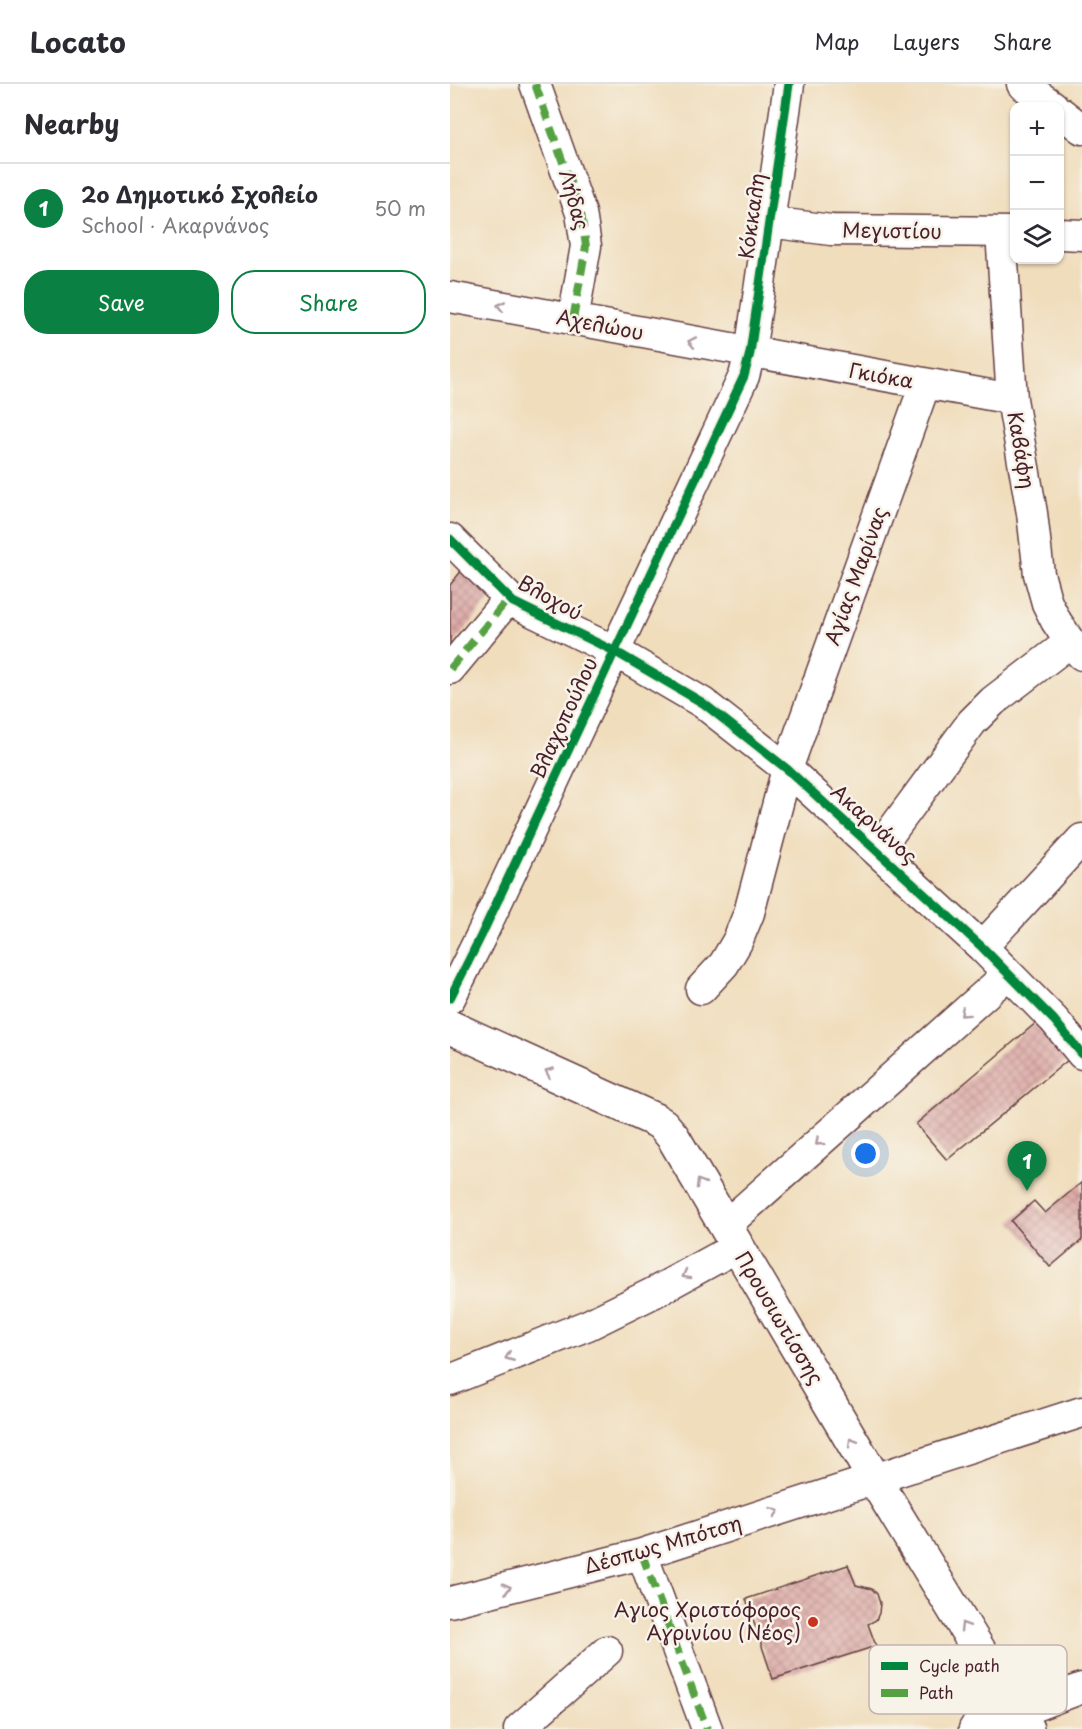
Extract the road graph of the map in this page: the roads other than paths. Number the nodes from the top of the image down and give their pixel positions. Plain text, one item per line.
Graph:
1 (535, 84) edge
2 (789, 84) edge
3 (1022, 84) edge
4 (1047, 102) edge
5 (1064, 116) edge
6 (1082, 129) edge
7 (769, 222) junction
8 (1008, 232) edge
9 (1064, 234) edge
10 (1082, 235) edge
11 (450, 297) edge
12 (573, 320) junction
13 (750, 353) junction
14 (925, 384) junction
15 (1012, 399) junction
16 (450, 539) edge
17 (509, 598) junction
18 (1076, 649) edge
19 (616, 652) junction
20 (450, 669) edge
21 (787, 769) junction
22 (1082, 839) edge
23 (877, 851) junction
24 (982, 947) junction
25 (1008, 974) junction
26 (701, 988) dead end
27 (450, 998) edge
28 (450, 1028) edge
29 (1082, 1054) edge
30 (731, 1237) junction
31 (450, 1380) edge
32 (1082, 1412) edge
33 (874, 1480) junction
34 (642, 1554) junction
35 (450, 1602) edge
36 (975, 1645) edge
37 (607, 1651) dead end
38 (1082, 1688) edge
39 (1067, 1696) edge
40 (1022, 1721) edge
41 (519, 1729) edge
42 (707, 1729) edge
43 (974, 1729) edge

1 - 12 street, Λήδας
2 - 7 street, Κόκκαλη
3 - 4 street
5 - 6 street
7 - 8 street, Μεγιστίου
7 - 13 street, Κόκκαλη
8 - 15 street, Καβάφη
9 - 10 street
12 -> 11 street, Αχελώου
13 -> 12 street, Αχελώου
13 - 14 street, Γκιόκα
13 - 19 street, Βλαχοπούλου
14 - 15 street, Γκιόκα
14 - 21 street, Αγίας Μαρίνας
15 - 18 street, Καβάφη
16 - 17 street, Βλοχού
17 - 19 street, Βλοχού
17 - 20 street
18 - 23 street
19 - 21 street, Ακαρνάνος
19 - 27 street, Βλαχοπούλου
21 - 23 street, Ακαρνάνος
21 - 26 street, Αγίας Μαρίνας
22 - 24 street
23 - 24 street, Ακαρνάνος
24 - 25 street, Ακαρνάνος
25 - 29 street, Ακαρνάνος
25 -> 30 street
30 -> 28 main road, Προυσιωτίσσης
30 -> 31 street
33 -> 30 main road, Προυσιωτίσσης
32 - 33 street, Δέσπως Μπότση
34 -> 33 street, Δέσπως Μπότση
36 -> 33 main road, Προυσιωτίσσης
35 -> 34 street, Δέσπως Μπότση
34 - 42 street
37 - 41 street
38 - 39 street
40 - 43 street

